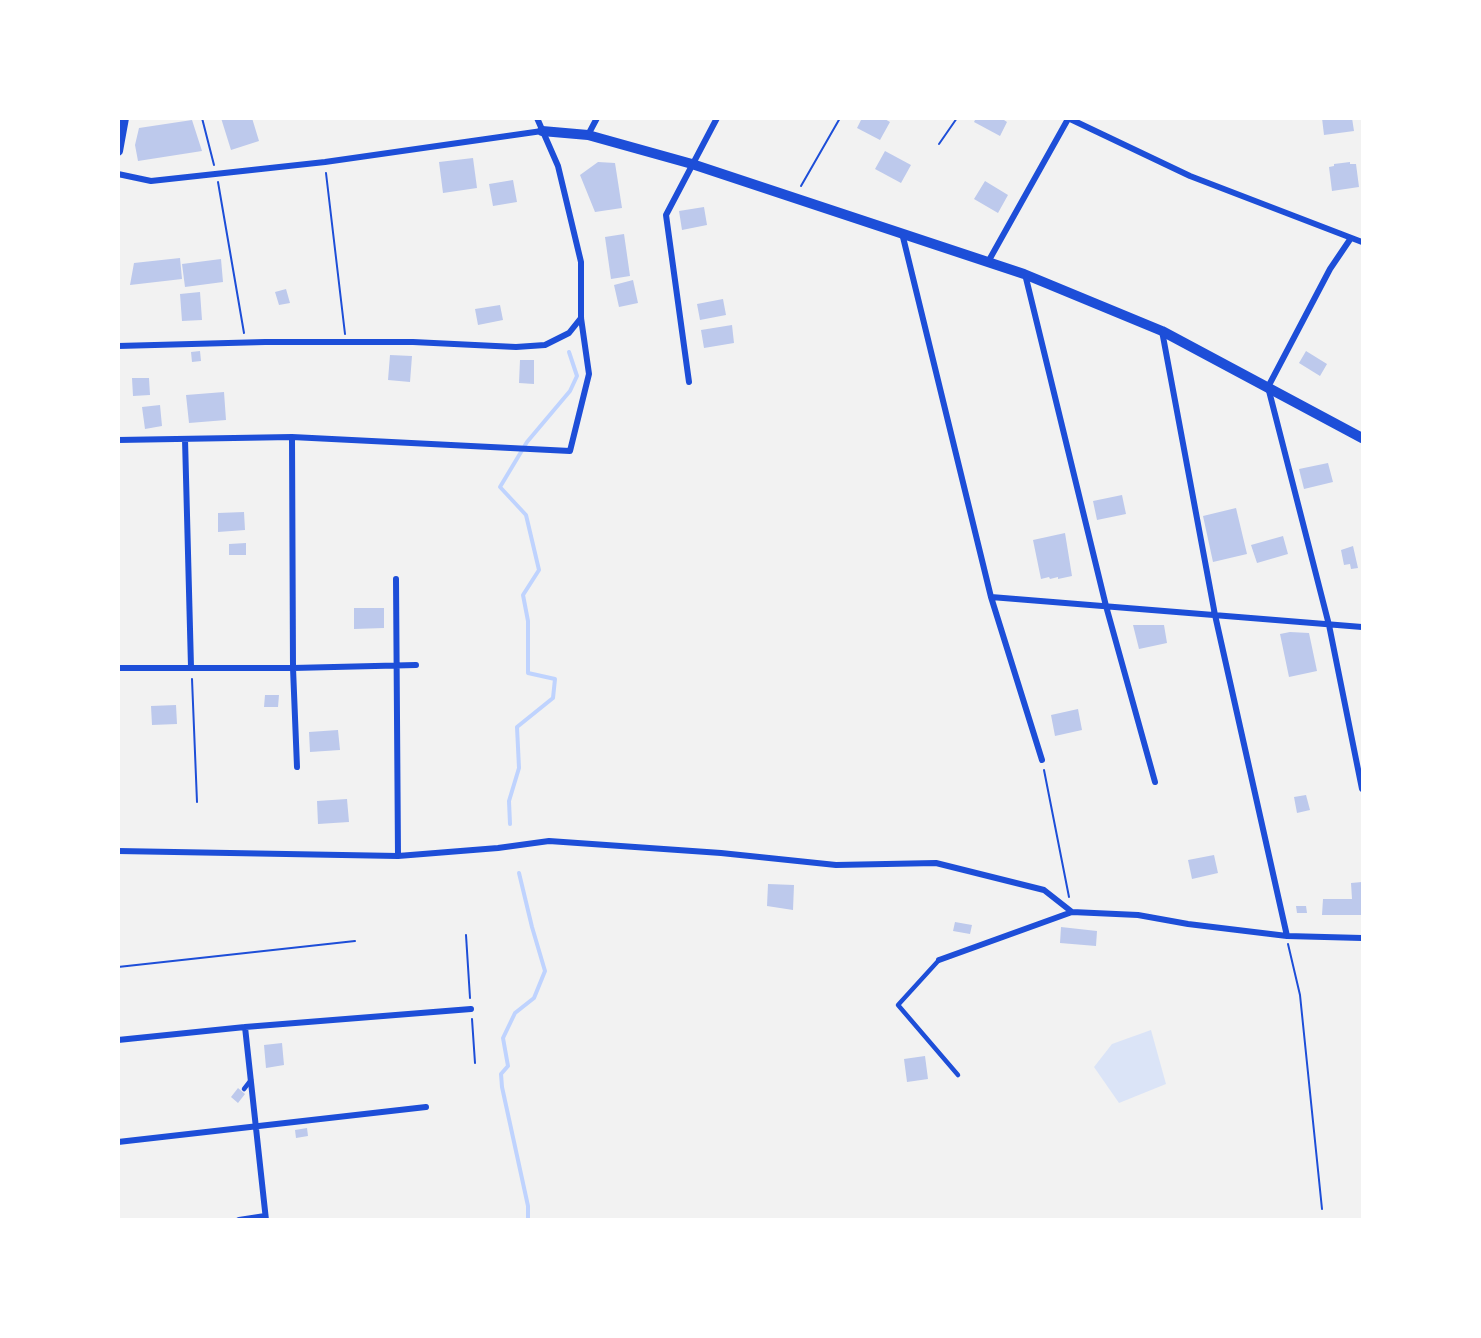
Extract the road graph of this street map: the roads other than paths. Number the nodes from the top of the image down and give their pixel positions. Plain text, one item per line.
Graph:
1 (124, 118) edge
2 (537, 118) edge
3 (597, 118) edge
4 (717, 118) edge
5 (1068, 119) edge
6 (542, 131) junction
7 (588, 135) junction
8 (118, 152) edge
9 (692, 164) junction
10 (118, 174) edge
11 (902, 233) junction
12 (1351, 238) junction
13 (1362, 242) edge
14 (988, 262) junction
15 (1024, 274) junction
16 (581, 318) junction
17 (1162, 332) junction
18 (118, 346) edge
19 (689, 382) dead end
20 (1268, 387) junction
21 (292, 437) junction
22 (1362, 438) edge
23 (185, 439) junction
24 (118, 440) edge
25 (396, 579) dead end
26 (991, 597) junction
27 (1106, 606) junction
28 (1215, 615) junction
29 (1329, 625) junction
30 (1362, 627) edge
31 (416, 665) dead end
32 (397, 666) junction
33 (191, 667) junction
34 (118, 668) edge
35 (293, 668) junction
36 (1042, 760) road end
37 (297, 767) dead end
38 (1155, 782) dead end
39 (1362, 789) edge
40 (118, 851) edge
41 (398, 856) junction
42 (1072, 912) junction
43 (1287, 936) junction
44 (1362, 938) edge
45 (939, 960) joint
46 (471, 1009) dead end
47 (245, 1027) junction
48 (118, 1040) edge
49 (958, 1075) dead end
50 (251, 1080) junction
51 (244, 1089) dead end
52 (426, 1107) dead end
53 (256, 1126) junction
54 (118, 1142) edge
55 (266, 1218) edge
56 (239, 1220) edge

1 - 8 street
2 - 6 street
3 - 7 street
4 - 9 street
5 - 12 street
5 - 14 street
6 - 7 street
6 - 10 street
6 - 16 street
7 - 9 street
9 - 11 street
9 - 19 street
11 - 14 street
11 - 26 street
12 - 13 street
12 - 20 street
14 - 15 street
15 - 17 street
15 - 27 street
16 - 18 street
16 - 21 street
17 - 20 street
17 - 28 street
20 - 22 street
20 - 29 street
21 - 23 street
21 - 35 street
23 - 24 street
23 - 33 street
25 - 32 street
26 - 27 street
26 - 36 street
27 - 28 street
27 - 38 street
28 - 29 street
28 - 43 street
29 - 30 street
29 - 39 street
31 - 32 street
32 - 35 street
32 - 41 street
33 - 34 street
33 - 35 street
35 - 37 street
40 - 41 street
41 - 42 street
42 - 43 street
42 - 45 street
43 - 44 street
45 - 49 lane
46 - 47 street
47 - 48 street
47 - 50 street
50 - 51 lane
50 - 53 street
52 - 53 street
53 - 54 street
53 - 55 street
55 - 56 street

